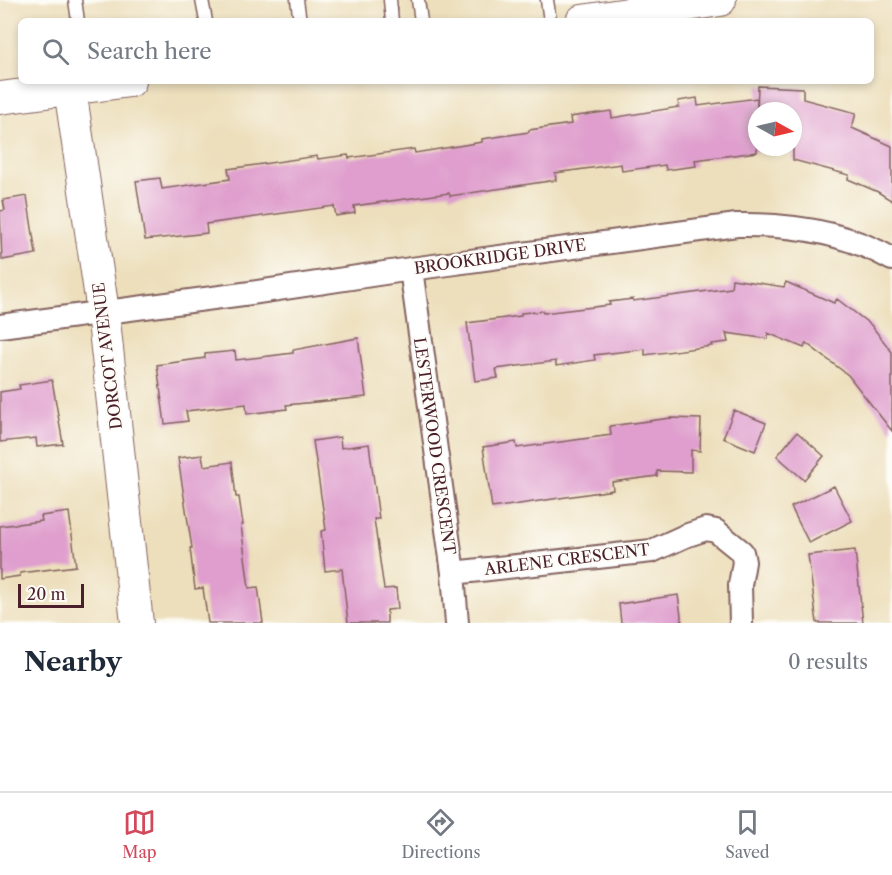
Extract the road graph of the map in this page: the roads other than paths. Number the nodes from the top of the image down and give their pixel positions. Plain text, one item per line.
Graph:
1 (75, 0) edge
2 (202, 0) edge
3 (297, 0) edge
4 (390, 0) edge
5 (418, 0) edge
6 (548, 0) edge
7 (720, 0) edge
8 (689, 2) edge
9 (590, 16) edge
10 (78, 18) edge
11 (205, 18) edge
12 (300, 18) edge
13 (392, 18) edge
14 (421, 18) edge
15 (550, 18) edge
16 (102, 84) edge
17 (83, 86) edge
18 (1, 95) edge
19 (892, 259) edge
20 (411, 269) junction
21 (103, 312) junction
22 (0, 326) edge
23 (453, 573) junction
24 (134, 622) edge
25 (457, 623) edge
26 (741, 623) edge

1 - 10 lane
2 - 11 lane
3 - 12 lane
4 - 13 lane
5 - 14 lane
6 - 15 lane
7 - 8 street
8 - 9 street
16 - 17 street
17 - 18 street
17 - 21 street, DORCOT AVENUE
19 - 20 street, BROOKRIDGE DRIVE
20 - 21 street, BROOKRIDGE DRIVE
20 - 23 street, LESTERWOOD CRESCENT
21 - 22 street, BROOKRIDGE DRIVE
21 - 24 street, DORCOT AVENUE
23 - 25 street, LESTERWOOD CRESCENT
23 - 26 street, ARLENE CRESCENT

